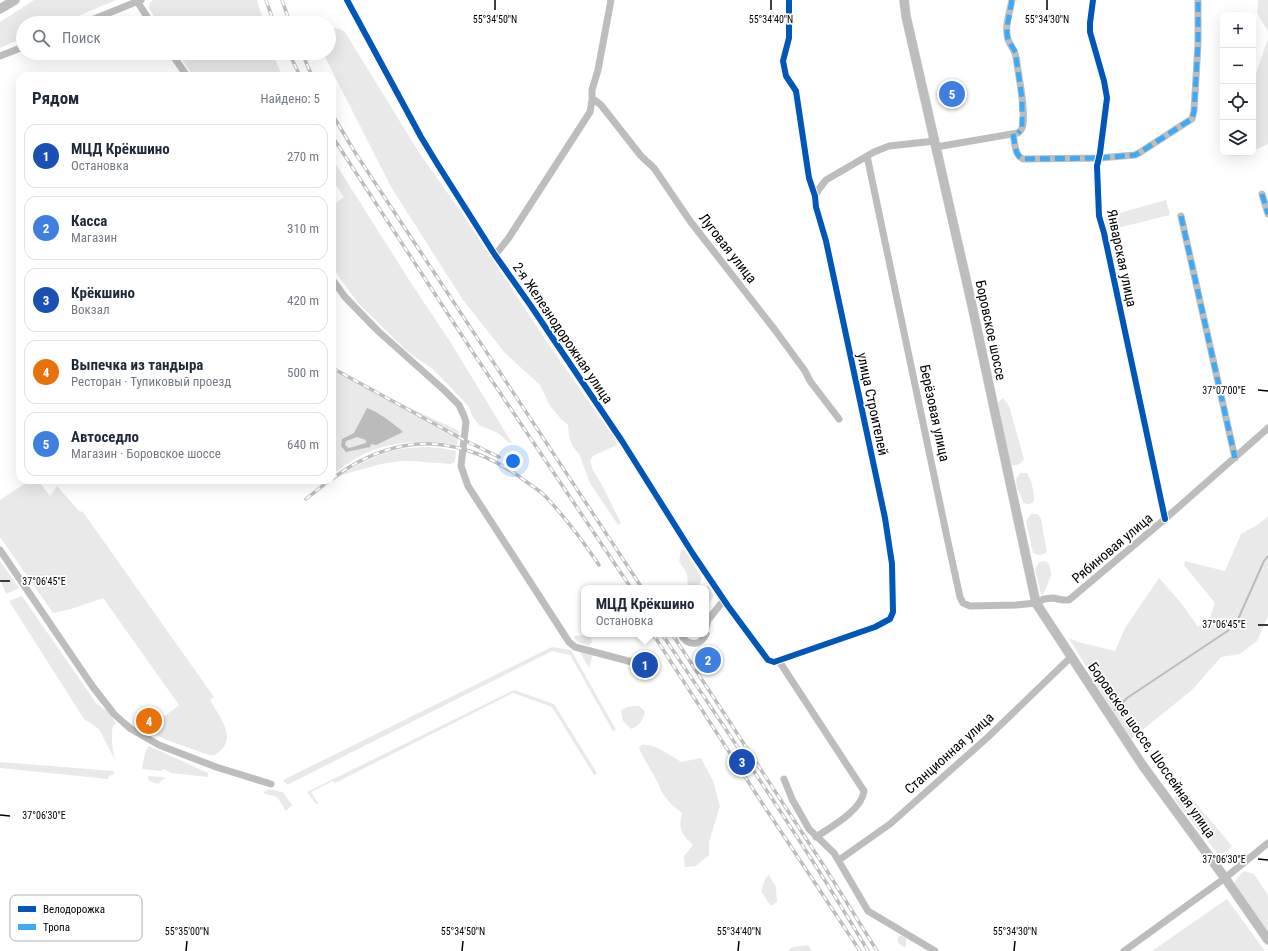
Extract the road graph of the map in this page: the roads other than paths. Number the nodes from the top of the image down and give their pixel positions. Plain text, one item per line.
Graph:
1 (15, 0) edge
2 (347, 0) edge
3 (611, 0) edge
4 (789, 0) edge
5 (904, 0) edge
6 (1012, 0) edge
7 (1093, 0) edge
8 (1198, 0) edge
9 (139, 1) edge
10 (0, 9) edge
11 (102, 16) edge
12 (147, 16) edge
13 (16, 50) edge
14 (0, 56) edge
15 (176, 60) edge
16 (184, 72) edge
17 (592, 98) junction
18 (1016, 133) junction
19 (935, 144) junction
20 (867, 156) junction
21 (1099, 158) junction
22 (1262, 194) dead end
23 (815, 196) junction
24 (1268, 214) edge
25 (1181, 216) dead end
26 (495, 255) junction
27 (336, 284) edge
28 (839, 419) dead end
29 (1268, 428) edge
30 (1235, 458) junction
31 (1165, 519) junction
32 (0, 550) edge
33 (724, 600) junction
34 (1036, 603) junction
35 (709, 618) edge
36 (683, 637) edge
37 (704, 637) edge
38 (1071, 658) junction
39 (779, 661) junction
40 (642, 668) dead end
41 (784, 779) dead end
42 (271, 784) dead end
43 (816, 837) junction
44 (1268, 843) edge
45 (838, 860) junction
46 (1225, 878) junction
47 (1268, 940) edge
48 (935, 951) edge
49 (1124, 951) edge

1 - 10 main road
2 - 26 street, 2-я Железнодорожная улица
3 - 17 street
4 - 23 street, улица Строителей
5 - 19 main road, Боровское шоссе
6 - 18 street
7 - 21 street, Январская улица
8 - 21 street
9 - 11 street
9 - 12 street
13 - 14 street
15 - 16 street
17 - 26 street
17 - 28 street, Луговая улица
18 - 19 street
18 - 21 street
19 - 20 street
19 - 34 main road, Боровское шоссе
20 - 23 street
20 - 34 street, Берёзовая улица
21 - 31 street, Январская улица
22 - 24 street
23 - 39 street, улица Строителей
25 - 30 street
26 - 33 street, 2-я Железнодорожная улица
27 - 40 street
29 - 30 street, Рябиновая улица
30 - 31 street, Рябиновая улица
31 - 34 street, Рябиновая улица
32 - 42 street
33 - 35 street
33 - 39 street, 2-я Железнодорожная улица
34 - 38 main road, Боровское шоссе
36 - 37 street
38 - 45 street, Станционная улица
38 - 46 main road, Боровское шоссе, Шоссейная улица
39 - 43 street
41 - 43 street
43 - 45 street
44 - 46 street
45 - 48 street
46 - 47 main road
46 - 49 street

